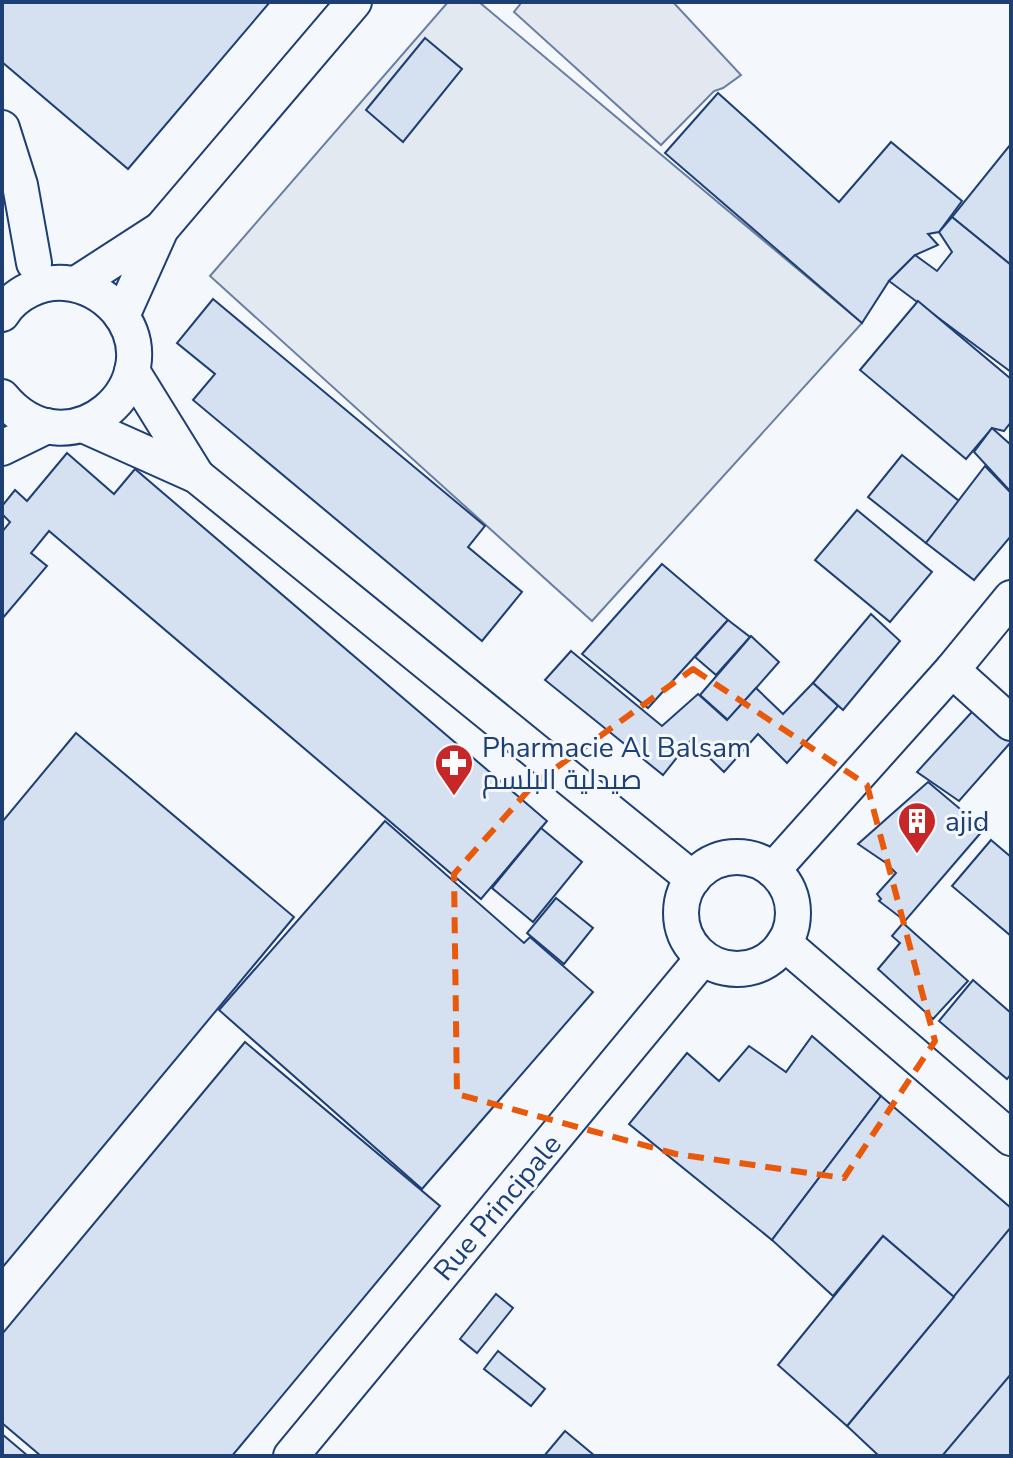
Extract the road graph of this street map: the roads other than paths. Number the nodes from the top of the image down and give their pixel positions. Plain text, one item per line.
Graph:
1 (354, 2) edge
2 (2, 128) edge
3 (161, 229) junction
4 (2, 234) edge
5 (56, 276) junction
6 (2, 314) edge
7 (122, 316) junction
8 (132, 371) junction
9 (2, 397) edge
10 (83, 425) junction
11 (47, 426) junction
12 (2, 448) edge
13 (197, 476) junction
14 (1011, 598) edge
15 (952, 670) junction
16 (1011, 723) edge
17 (773, 870) junction
18 (693, 879) junction
19 (784, 943) junction
20 (703, 958) junction
21 (1011, 1138) edge
22 (291, 1456) edge

1 - 3 street
2 - 5 street
3 - 5 street
3 - 7 street
4 - 5 street
5 - 6 street
5 - 7 street
7 - 8 street
8 - 10 street
8 - 13 street
9 - 11 street
10 - 11 street
10 - 13 street
11 - 12 street
13 - 18 street
14 - 15 street
15 - 16 street
15 - 17 street
17 - 18 street
17 - 19 street
18 - 20 street
19 - 20 street
19 - 21 street
20 - 22 street, Rue Principale

